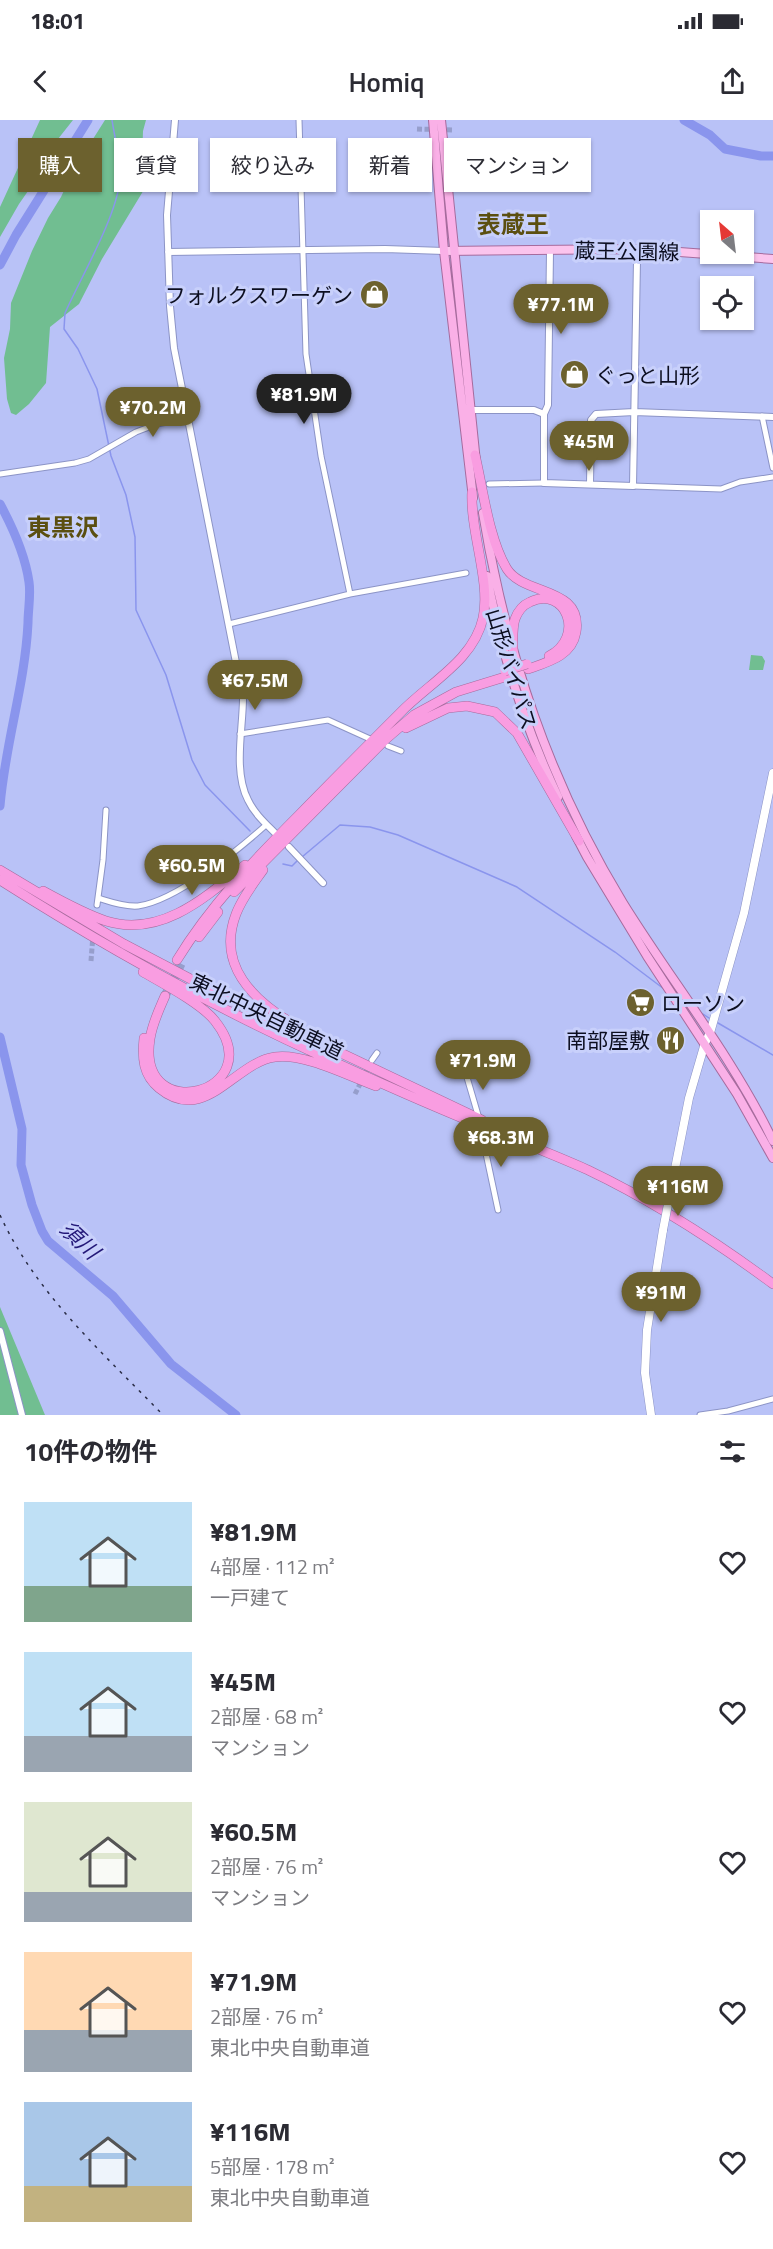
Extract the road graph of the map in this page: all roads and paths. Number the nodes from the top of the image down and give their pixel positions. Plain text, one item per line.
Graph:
1 (174, 120) edge
2 (299, 120) edge
3 (433, 120) edge
4 (441, 120) edge
5 (639, 249) junction
6 (302, 250) junction
7 (550, 251) junction
8 (168, 252) junction
9 (449, 252) junction
10 (773, 259) edge
11 (470, 410) junction
12 (634, 412) junction
13 (544, 414) junction
14 (762, 416) junction
15 (188, 417) junction
16 (773, 417) edge
17 (475, 454) junction
18 (773, 468) edge
19 (0, 474) edge
20 (773, 477) edge
21 (544, 483) junction
22 (489, 484) dead end
23 (590, 484) junction
24 (633, 486) junction
25 (472, 492) junction
26 (466, 573) dead end
27 (350, 594) junction
28 (229, 624) junction
29 (513, 651) junction
30 (528, 667) junction
31 (507, 673) junction
32 (240, 734) junction
33 (372, 740) junction
34 (387, 742) junction
35 (401, 751) dead end
36 (773, 773) edge
37 (106, 810) dead end
38 (266, 825) junction
39 (275, 833) dead end
40 (579, 841) junction
41 (289, 847) dead end
42 (273, 848) junction
43 (0, 869) edge
44 (0, 880) edge
45 (323, 883) dead end
46 (69, 917) junction
47 (179, 961) tunnel mouth
48 (710, 1033) junction
49 (705, 1043) junction
50 (377, 1053) dead end
51 (372, 1060) tunnel mouth
52 (466, 1074) dead end
53 (449, 1104) junction
54 (479, 1123) junction
55 (773, 1140) edge
56 (540, 1149) junction
57 (773, 1158) edge
58 (498, 1210) dead end
59 (773, 1284) edge
60 (0, 1331) edge
61 (773, 1399) edge
62 (22, 1415) edge
63 (651, 1415) edge
64 (700, 1415) edge

1 - 8 street
2 - 6 street
3 - 9 highway, 山形バイパス
4 - 9 highway, 山形バイパス
5 - 7 main road, 蔵王公園線
5 - 10 main road, 蔵王公園線
5 - 12 street
6 - 8 street
6 - 9 street
6 - 27 street
7 - 9 main road, 蔵王公園線
7 - 13 street
8 - 15 street
9 - 11 highway, 山形バイパス
9 - 25 highway, 山形バイパス
11 - 13 street
11 - 17 highway, 山形バイパス
12 - 14 street
12 - 23 street
12 - 24 street
13 - 21 street
14 - 16 street
14 - 18 street
15 - 19 street
15 - 28 street
17 - 29 highway, 山形バイパス
17 - 30 highway
20 - 24 street
21 - 22 street
21 - 23 street
23 - 24 street
25 - 33 highway
25 - 40 highway, 山形バイパス
26 - 27 street
27 - 28 street
28 - 32 street
29 - 30 highway
29 - 48 highway, 山形バイパス
30 - 31 highway
31 - 33 highway
31 - 34 highway
32 - 33 street
32 - 38 street
33 - 42 highway
34 - 35 street
34 - 40 highway
34 - 42 highway
36 - 48 main road
37 - 38 street
38 - 39 street
40 - 49 highway, 山形バイパス
41 - 45 street
42 - 46 highway
42 - 47 highway
42 - 53 highway
43 - 46 highway, 東北中央自動車道
44 - 46 highway
46 - 53 highway, 東北中央自動車道
46 - 54 highway, 東北中央自動車道
46 - 54 highway
48 - 49 main road
48 - 55 highway, 山形バイパス
49 - 57 highway, 山形バイパス
49 - 63 main road, bridge
50 - 51 street
52 - 54 street
53 - 56 highway, 東北中央自動車道
54 - 56 highway, 東北中央自動車道
54 - 58 street
56 - 59 highway, 東北中央自動車道
60 - 62 street
61 - 64 street

